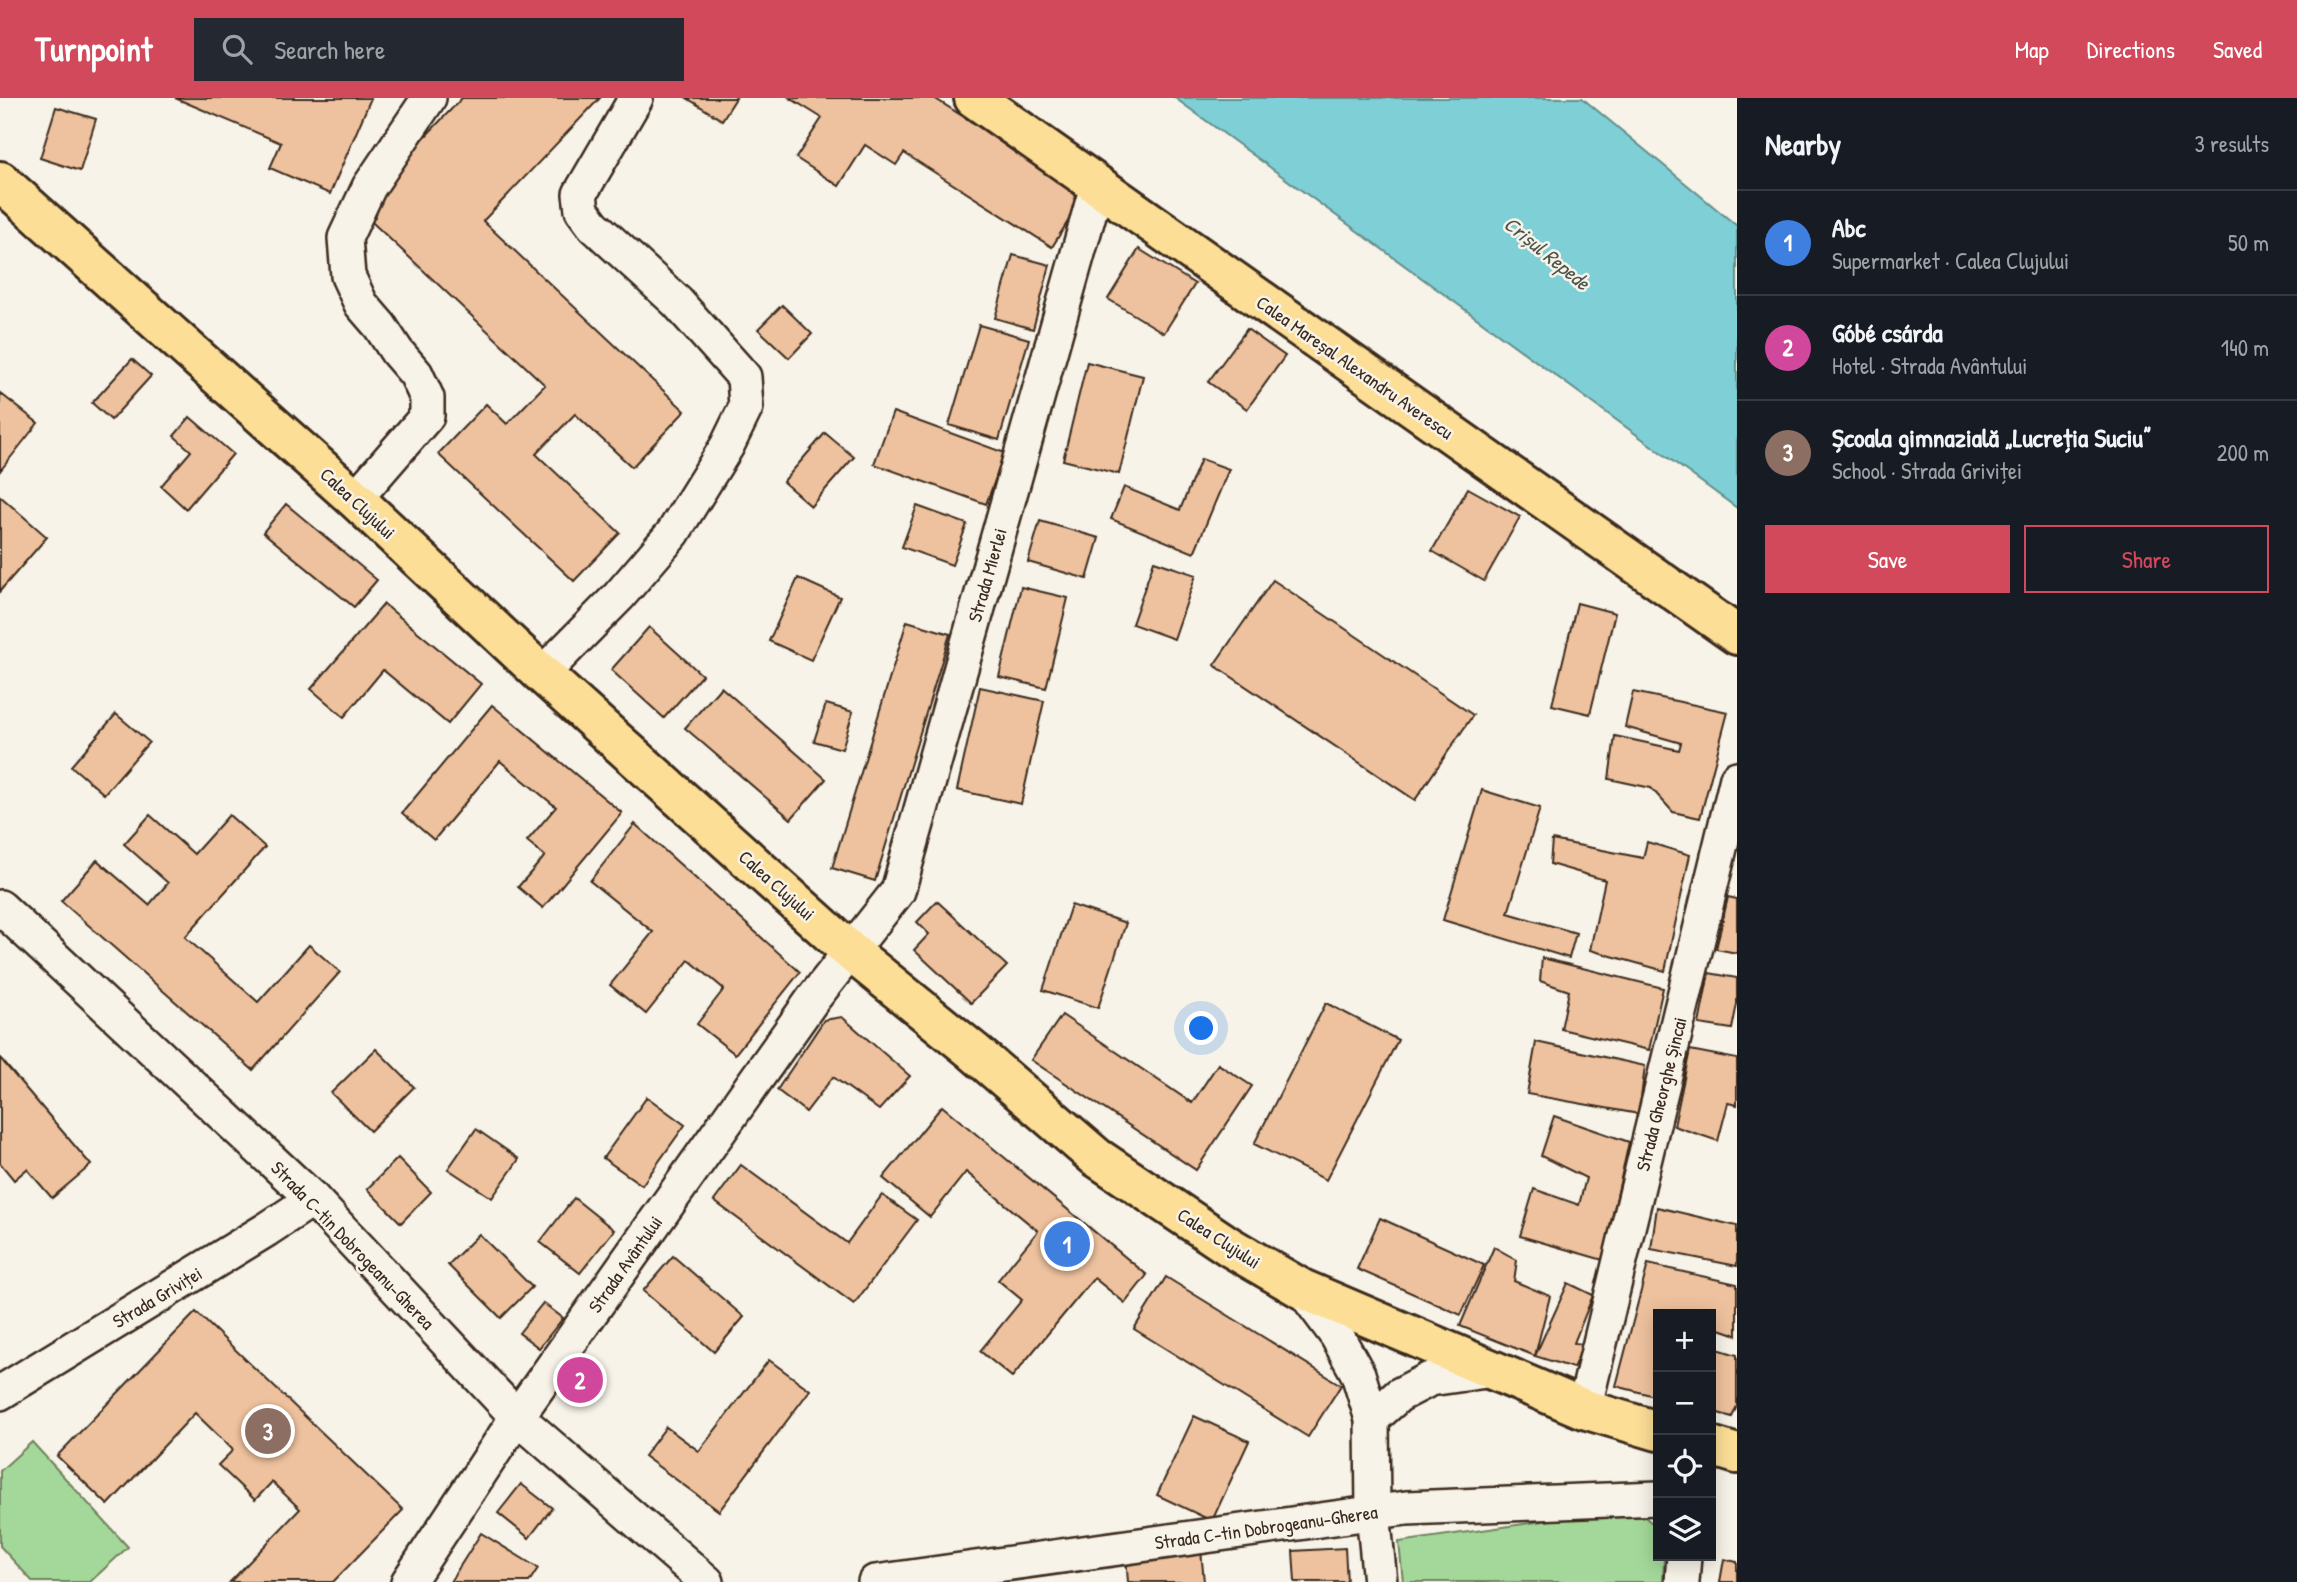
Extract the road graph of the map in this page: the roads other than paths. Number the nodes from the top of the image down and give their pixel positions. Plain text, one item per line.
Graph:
1 (429, 98) edge
2 (636, 98) edge
3 (974, 98) edge
4 (0, 181) edge
5 (1097, 186) junction
6 (355, 499) junction
7 (1737, 635) edge
8 (542, 674) junction
9 (1737, 779) edge
10 (0, 907) edge
11 (851, 952) junction
12 (313, 1199) junction
13 (1302, 1289) junction
14 (1493, 1370) junction
15 (0, 1393) edge
16 (1584, 1409) junction
17 (517, 1417) junction
18 (1371, 1419) junction
19 (1653, 1430) edge
20 (1716, 1448) edge
21 (1737, 1454) edge
22 (1653, 1498) edge
23 (1373, 1512) junction
24 (1684, 1561) edge
25 (408, 1582) edge
26 (707, 1582) edge
27 (875, 1582) edge
28 (1380, 1582) edge
29 (1682, 1582) edge

1 - 6 street
2 - 8 street
3 - 5 main road, Calea Mareșal Alexandru Averescu
4 - 6 main road, Calea Clujului
5 - 7 main road, Calea Mareșal Alexandru Averescu
5 - 11 street, Strada Mierlei
6 - 8 main road, Calea Clujului
8 - 11 main road, Calea Clujului
9 - 16 street, Strada Gheorghe Șincai
10 - 12 street, Strada C-tin Dobrogeanu-Gherea
11 - 13 main road, Calea Clujului
11 - 17 street, Strada Avântului
12 - 15 street, Strada Griviței
12 - 17 street, Strada C-tin Dobrogeanu-Gherea
13 - 14 main road, Calea Clujului
13 - 18 street
14 - 16 main road, Calea Clujului
14 - 18 street
16 - 19 main road, Calea Clujului
17 - 25 street, Strada Avântului
17 - 26 street, Strada C-tin Dobrogeanu-Gherea
18 - 23 street
20 - 21 main road
22 - 23 street, Strada C-tin Dobrogeanu-Gherea
23 - 27 street, Strada C-tin Dobrogeanu-Gherea
23 - 28 street
24 - 29 street

